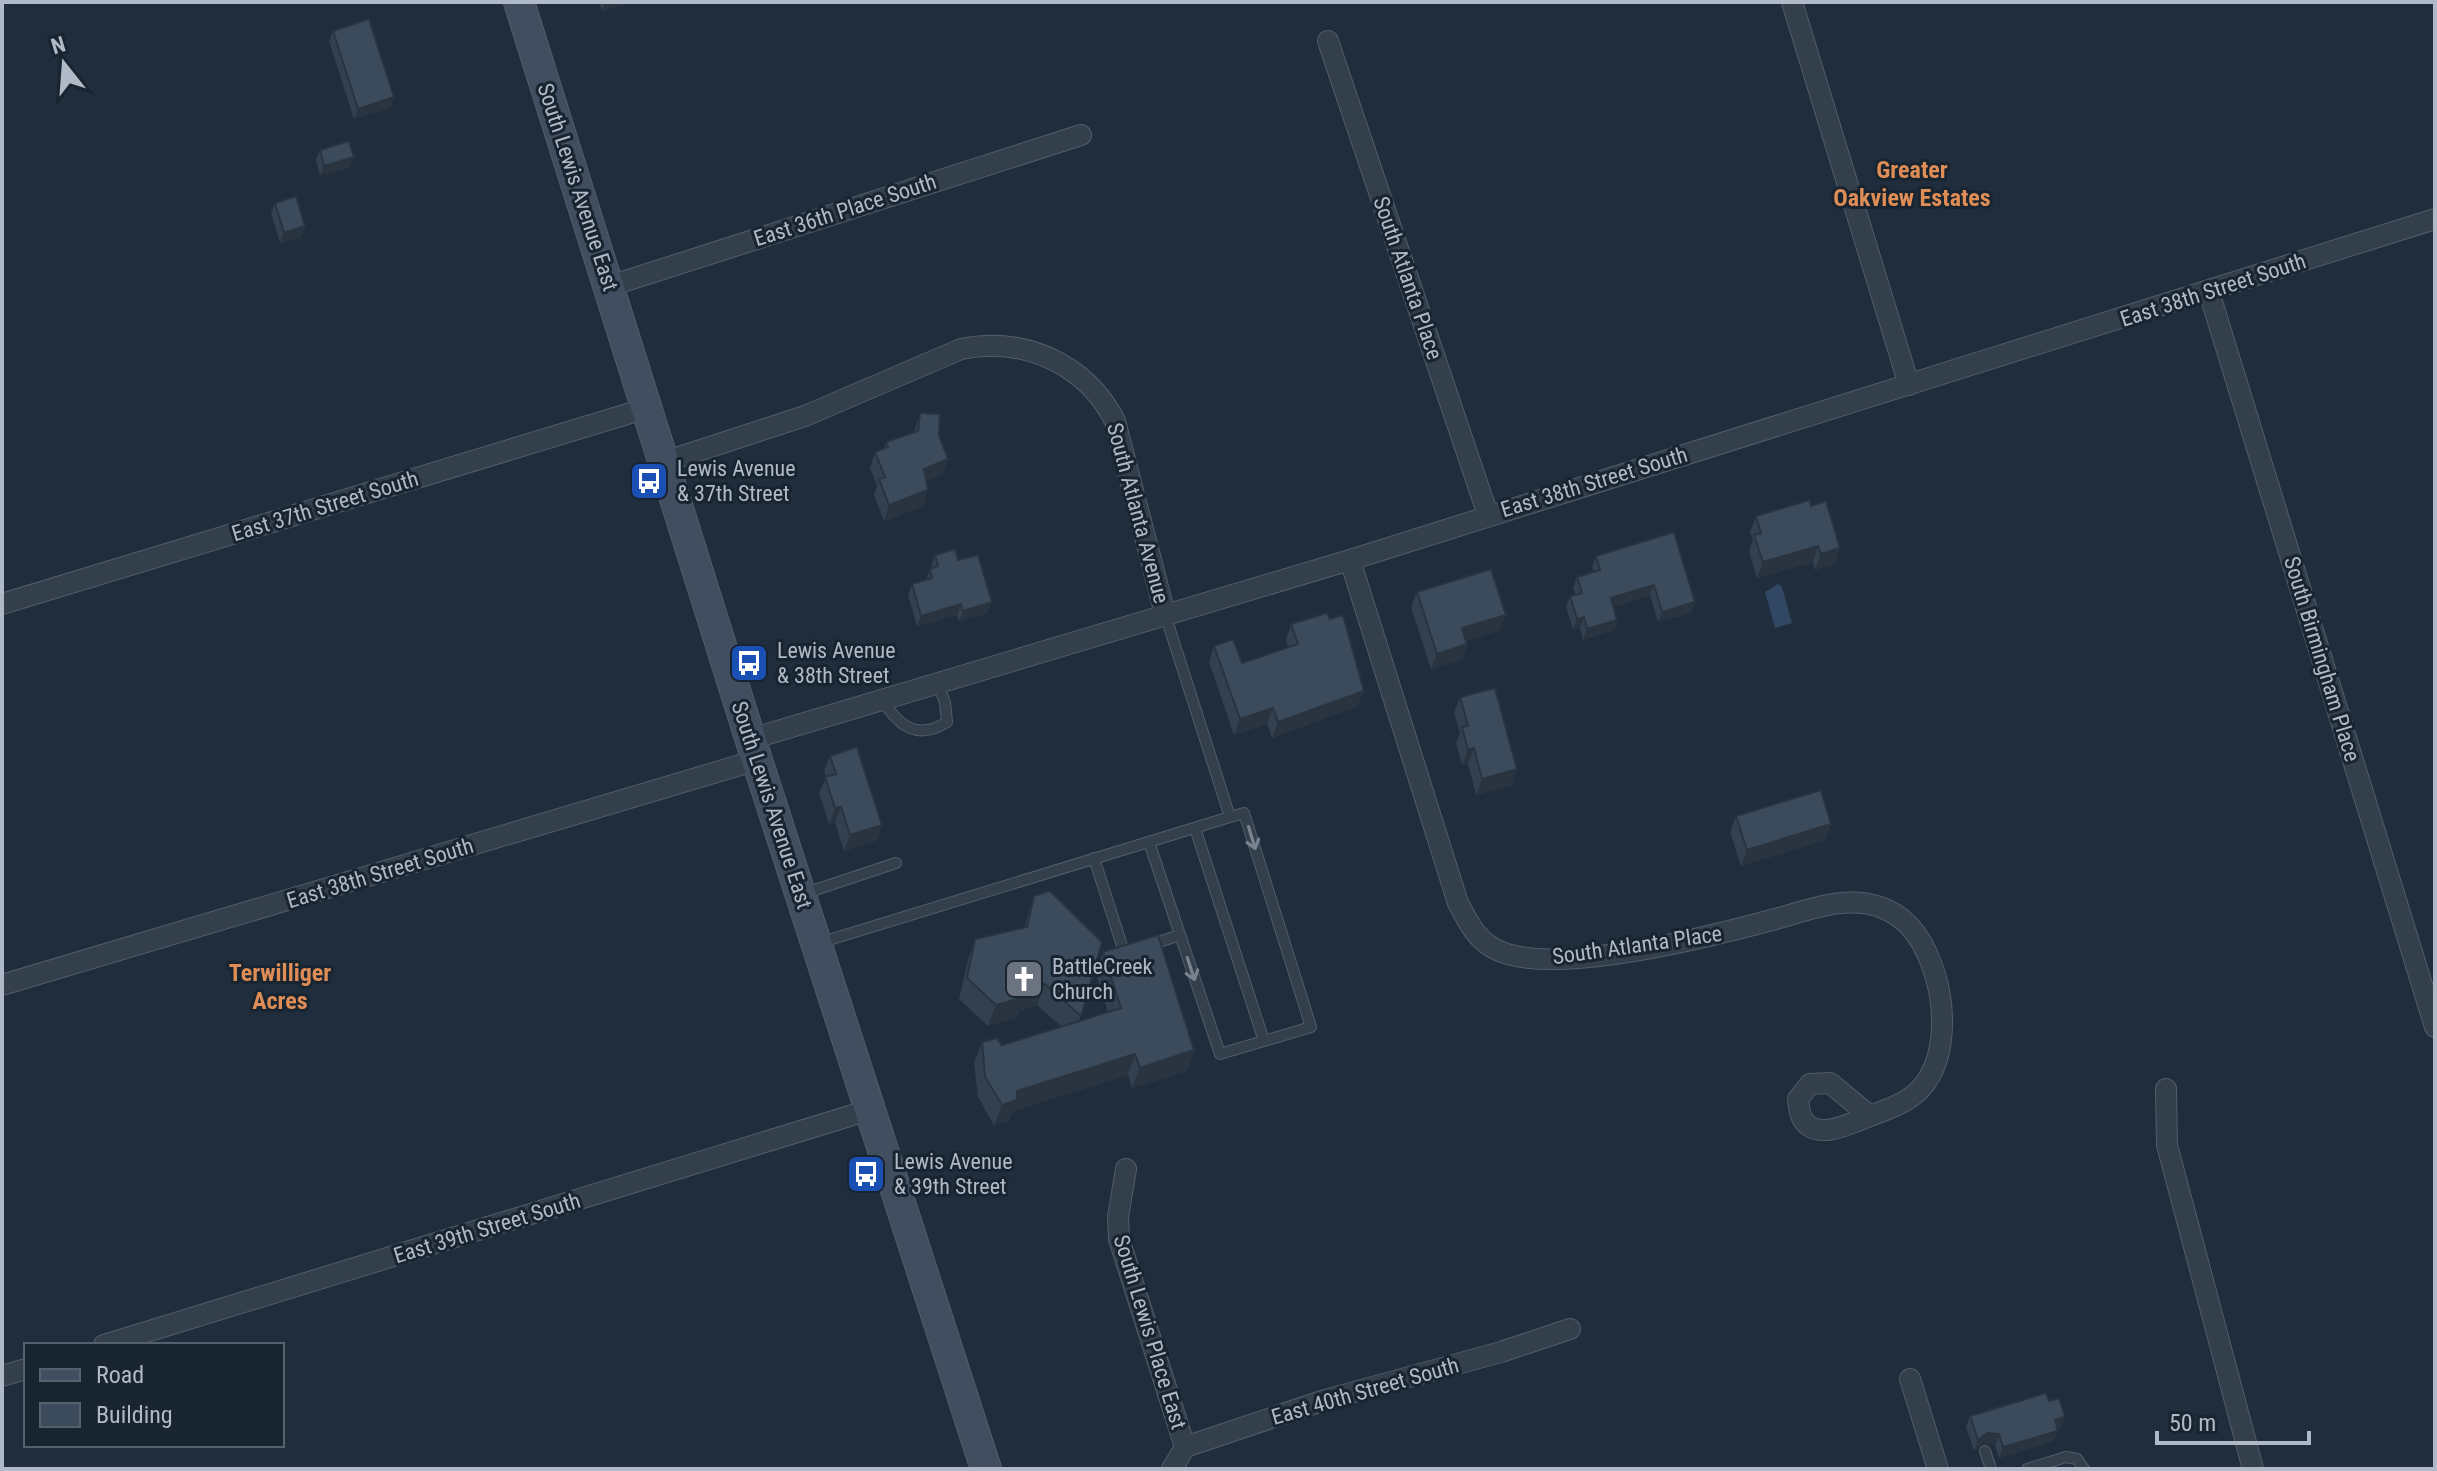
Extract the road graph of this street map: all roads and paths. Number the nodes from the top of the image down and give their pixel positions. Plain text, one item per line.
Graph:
1 (519, 2) edge
2 (1792, 2) edge
3 (1328, 41) dead end
4 (1081, 135) dead end
5 (2435, 219) edge
6 (610, 286) junction
7 (2209, 292) junction
8 (1909, 385) junction
9 (647, 408) junction
10 (664, 462) junction
11 (1488, 515) junction
12 (1350, 560) junction
13 (2, 604) edge
14 (1165, 614) junction
15 (937, 683) junction
16 (882, 700) junction
17 (754, 750) junction
18 (1230, 817) junction
19 (1195, 828) junction
20 (1149, 842) junction
21 (1094, 858) junction
22 (896, 863) dead end
23 (801, 895) junction
24 (1180, 935) junction
25 (817, 944) junction
26 (2, 985) edge
27 (2431, 998) edge
28 (2435, 1027) edge
29 (1264, 1041) junction
30 (2166, 1089) dead end
31 (869, 1110) junction
32 (1870, 1116) dead end
33 (1126, 1169) dead end
34 (1570, 1329) dead end
35 (111, 1343) edge
36 (24, 1370) edge
37 (2, 1376) edge
38 (1910, 1379) dead end
39 (1185, 1447) junction
40 (1985, 1451) dead end
41 (986, 1469) edge
42 (1172, 1469) edge
43 (1938, 1469) edge
44 (1991, 1469) edge
45 (2027, 1469) edge
46 (2084, 1469) edge
47 (2253, 1469) edge

1 - 6 main road, South Lewis Avenue East
2 - 8 street
3 - 11 street, South Atlanta Place
4 - 6 street, East 36th Place South
5 - 7 street, East 38th Street South
6 - 9 main road, South Lewis Avenue East
7 - 8 street, East 38th Street South
7 - 27 street, South Birmingham Place
8 - 11 street, East 38th Street South
9 - 10 main road, South Lewis Avenue East
9 - 13 street, East 37th Street South
10 - 14 street, South Atlanta Avenue
10 - 17 main road, South Lewis Avenue East
11 - 12 street, East 38th Street South
12 - 14 street, East 38th Street South
12 - 32 street, South Atlanta Place
14 - 15 street, East 38th Street South
14 - 18 lane
15 - 16 street, East 38th Street South
15 - 16 lane
16 - 17 street, East 38th Street South
17 - 23 main road, South Lewis Avenue East
17 - 26 street, East 38th Street South
18 - 19 lane
18 -> 29 lane
19 - 20 lane
19 - 29 lane
20 - 21 lane
20 - 24 lane
21 - 24 lane
21 - 25 lane
22 - 23 lane
23 - 25 main road, South Lewis Avenue East
24 -> 29 lane
25 - 31 main road, South Lewis Avenue East
27 - 28 street, South Birmingham Place
30 - 47 street
31 - 35 street, East 39th Street South
31 - 41 main road, South Lewis Avenue East
33 - 39 street, South Lewis Place East
34 - 39 street, East 40th Street South
36 - 37 street
38 - 43 street
39 - 42 street
40 - 44 lane
45 - 46 lane

